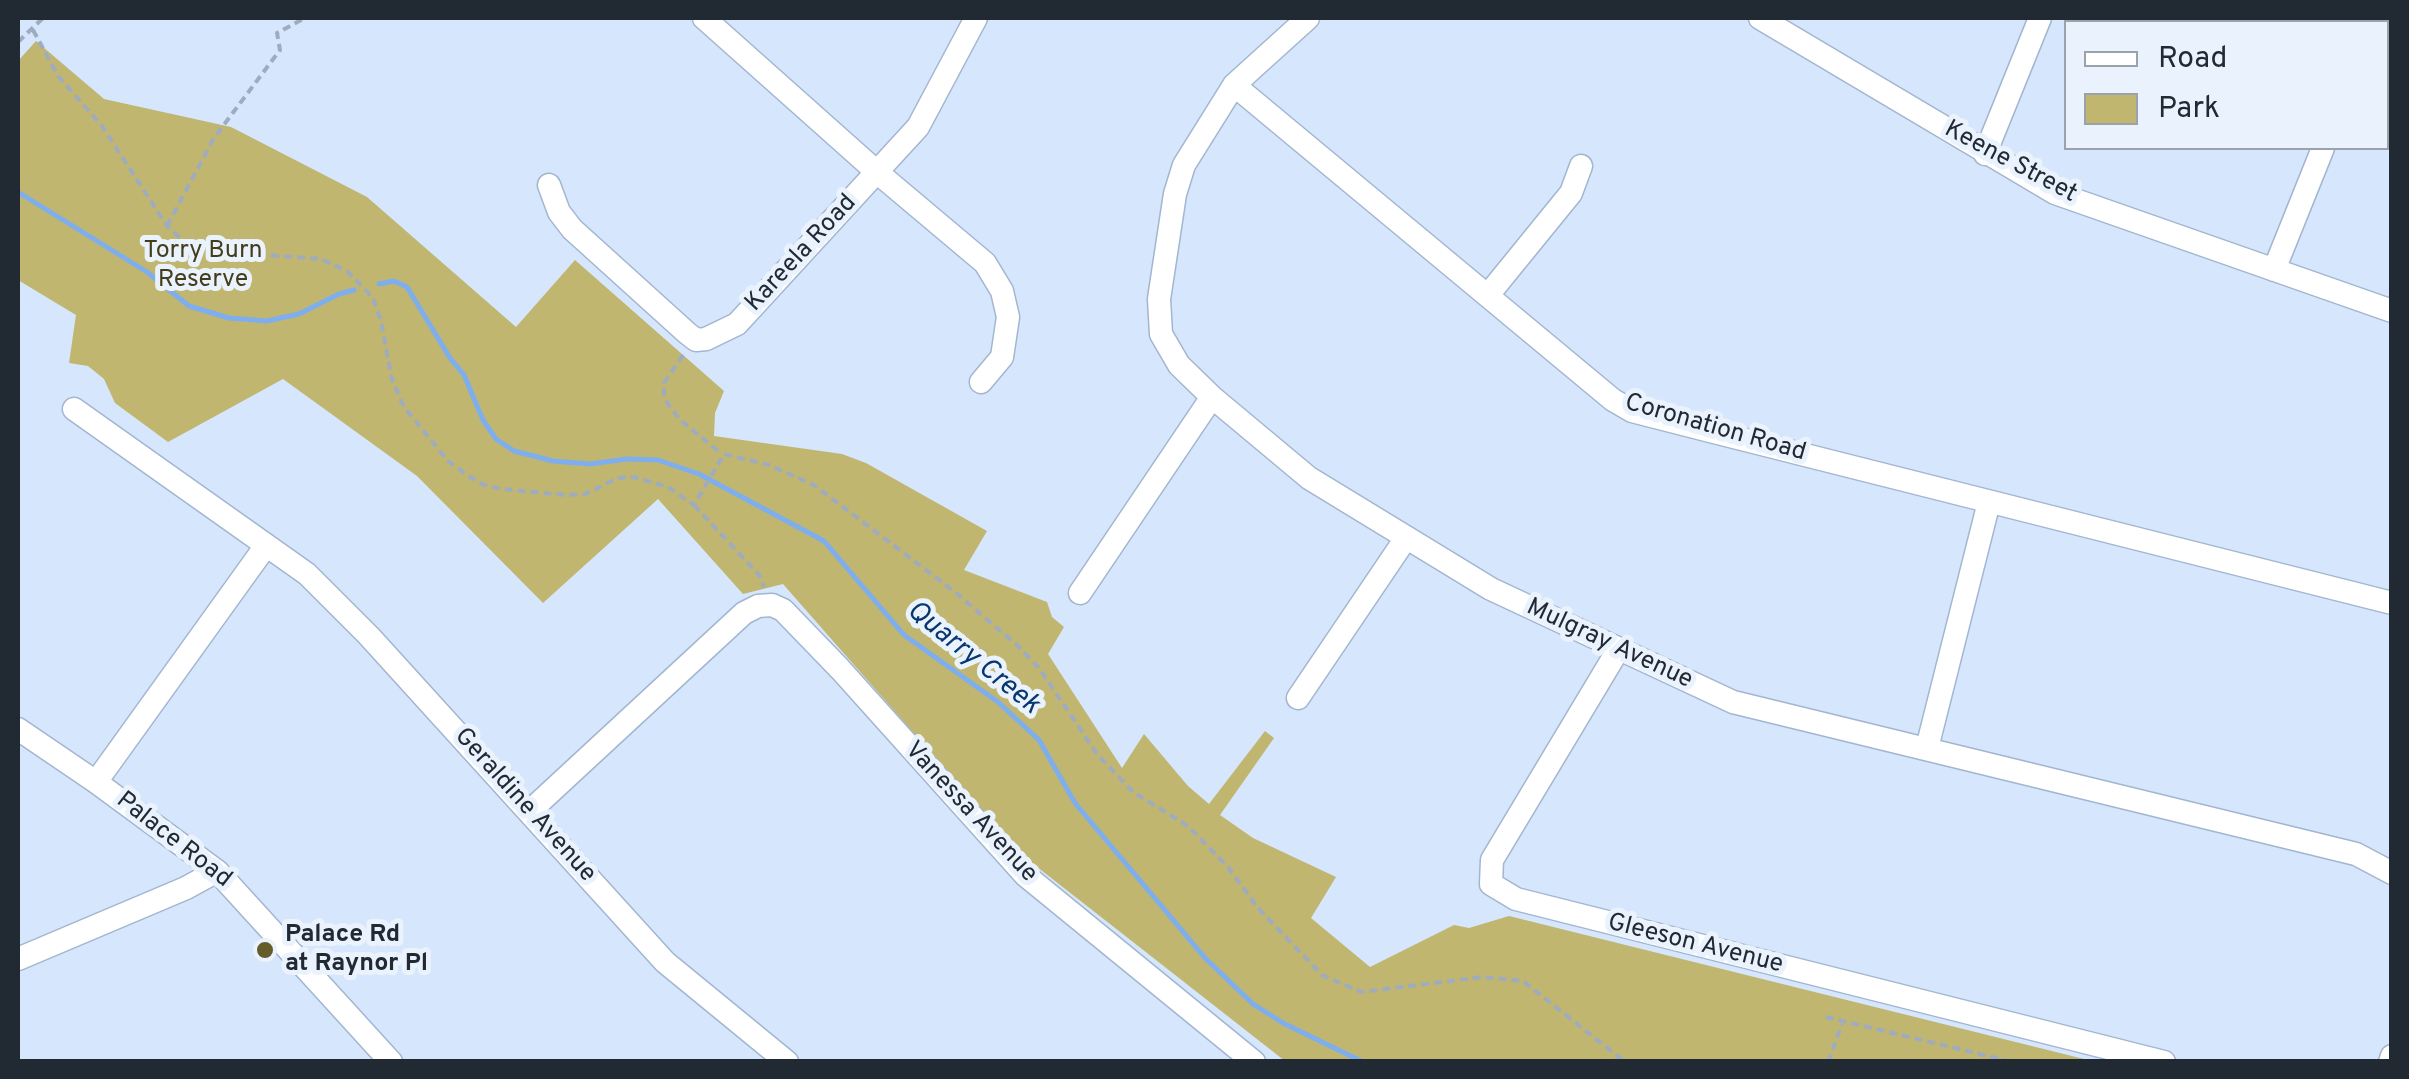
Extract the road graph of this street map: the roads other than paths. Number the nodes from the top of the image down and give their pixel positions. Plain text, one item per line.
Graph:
1 (704, 18) edge
2 (976, 18) edge
3 (1308, 18) edge
4 (1760, 18) edge
5 (2040, 18) edge
6 (1234, 84) junction
7 (2323, 150) edge
8 (1985, 154) junction
9 (1581, 166) dead end
10 (878, 173) junction
11 (549, 185) dead end
12 (2274, 270) junction
13 (1488, 295) junction
14 (2392, 311) edge
15 (981, 382) dead end
16 (1212, 398) junction
17 (74, 408) dead end
18 (1989, 502) junction
19 (1406, 538) junction
20 (266, 547) junction
21 (1080, 593) dead end
22 (2392, 603) edge
23 (1618, 650) junction
24 (1298, 698) dead end
25 (18, 730) edge
26 (1926, 748) junction
27 (96, 782) junction
28 (530, 811) junction
29 (217, 872) junction
30 (2392, 873) edge
31 (18, 958) edge
32 (392, 1062) edge
33 (788, 1062) edge
34 (1254, 1062) edge
35 (2164, 1062) edge

1 - 10 street
2 - 10 street, Kareela Road
3 - 6 street
4 - 8 street, Keene Street
5 - 8 street
6 - 13 street, Coronation Road
6 - 16 street, Mulgray Avenue
7 - 12 street
8 - 12 street, Keene Street
9 - 13 street
10 - 11 street, Kareela Road
10 - 15 street
12 - 14 street, Keene Street
13 - 18 street, Coronation Road
16 - 19 street, Mulgray Avenue
16 - 21 street
17 - 20 street, Geraldine Avenue
18 - 22 street, Coronation Road
18 - 26 street
19 - 23 street, Mulgray Avenue
19 - 24 street
20 - 27 street
20 - 28 street, Geraldine Avenue
23 - 26 street, Mulgray Avenue
23 - 35 street, Gleeson Avenue
25 - 27 street, Palace Road
26 - 30 street, Mulgray Avenue
27 - 29 street, Palace Road
28 - 33 street, Geraldine Avenue
28 - 34 street, Vanessa Avenue
29 - 31 street
29 - 32 street, Palace Road

